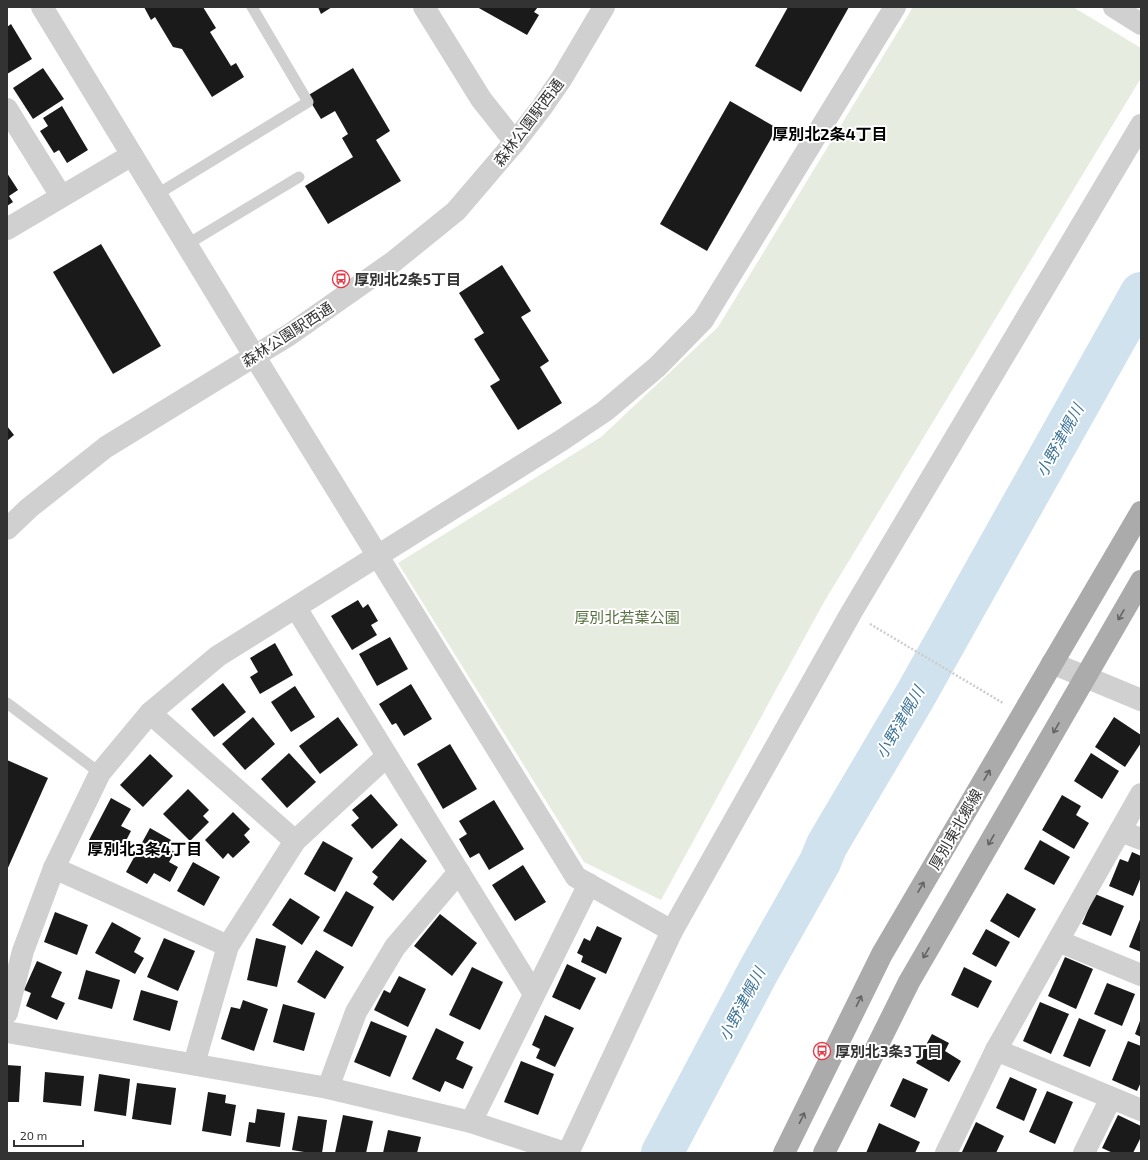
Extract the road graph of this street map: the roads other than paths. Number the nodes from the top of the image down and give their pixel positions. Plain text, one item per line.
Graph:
1 (42, 7) edge
2 (252, 7) edge
3 (424, 7) edge
4 (604, 7) edge
5 (896, 7) edge
6 (1114, 7) edge
7 (1141, 24) edge
8 (7, 109) edge
9 (1141, 125) edge
10 (515, 142) junction
11 (132, 155) junction
12 (299, 177) dead end
13 (156, 195) junction
14 (61, 196) junction
15 (7, 229) edge
16 (186, 245) junction
17 (255, 357) junction
18 (1141, 512) edge
19 (7, 529) edge
20 (378, 556) junction
21 (1141, 582) edge
22 (296, 608) junction
23 (1052, 663) junction
24 (1085, 677) junction
25 (1141, 700) edge
26 (7, 703) edge
27 (150, 713) junction
28 (387, 756) junction
29 (100, 773) junction
30 (1141, 794) edge
31 (1120, 831) junction
32 (1141, 839) edge
33 (295, 841) junction
34 (54, 868) junction
35 (459, 872) junction
36 (588, 884) junction
37 (672, 931) junction
38 (1058, 941) junction
39 (228, 946) junction
40 (1141, 975) edge
41 (534, 994) junction
42 (7, 1013) edge
43 (7, 1032) edge
44 (996, 1050) junction
45 (194, 1064) junction
46 (328, 1088) junction
47 (1111, 1098) junction
48 (1141, 1110) edge
49 (471, 1122) junction
50 (565, 1153) edge
51 (568, 1153) edge
52 (784, 1153) edge
53 (824, 1153) edge
54 (946, 1153) edge
55 (1084, 1153) edge

1 - 11 street
2 - 13 lane
3 - 10 street
4 - 10 street, 森林公園駅西通
5 - 20 street
6 - 7 street
8 - 14 street
9 - 37 street
10 - 17 street, 森林公園駅西通
11 - 13 street
11 - 14 street
12 - 16 lane
13 - 16 street
14 - 15 street
16 - 17 street
17 - 19 street, 森林公園駅西通
17 - 20 street
18 - 23 main road, 厚別東北郷線
20 - 22 street
20 - 36 street
21 -> 24 main road
22 - 27 street
22 - 28 street
23 - 24 street
52 -> 23 main road, 厚別東北郷線
24 - 25 street
24 -> 53 main road
26 - 29 lane
27 - 29 street
27 - 33 street
28 - 33 street
28 - 35 street
29 - 34 street
30 - 31 street
31 - 32 street
31 - 38 street
33 - 39 street
34 - 39 street
34 - 42 street
35 - 41 street
35 - 46 street
36 - 37 street
36 - 41 street
37 - 51 street
38 - 40 street
38 - 44 street
39 - 45 street
41 - 49 street
43 - 45 street
44 - 47 street
44 - 54 street
45 - 46 street
46 - 49 street
47 - 48 street
47 - 55 street
49 - 50 street

